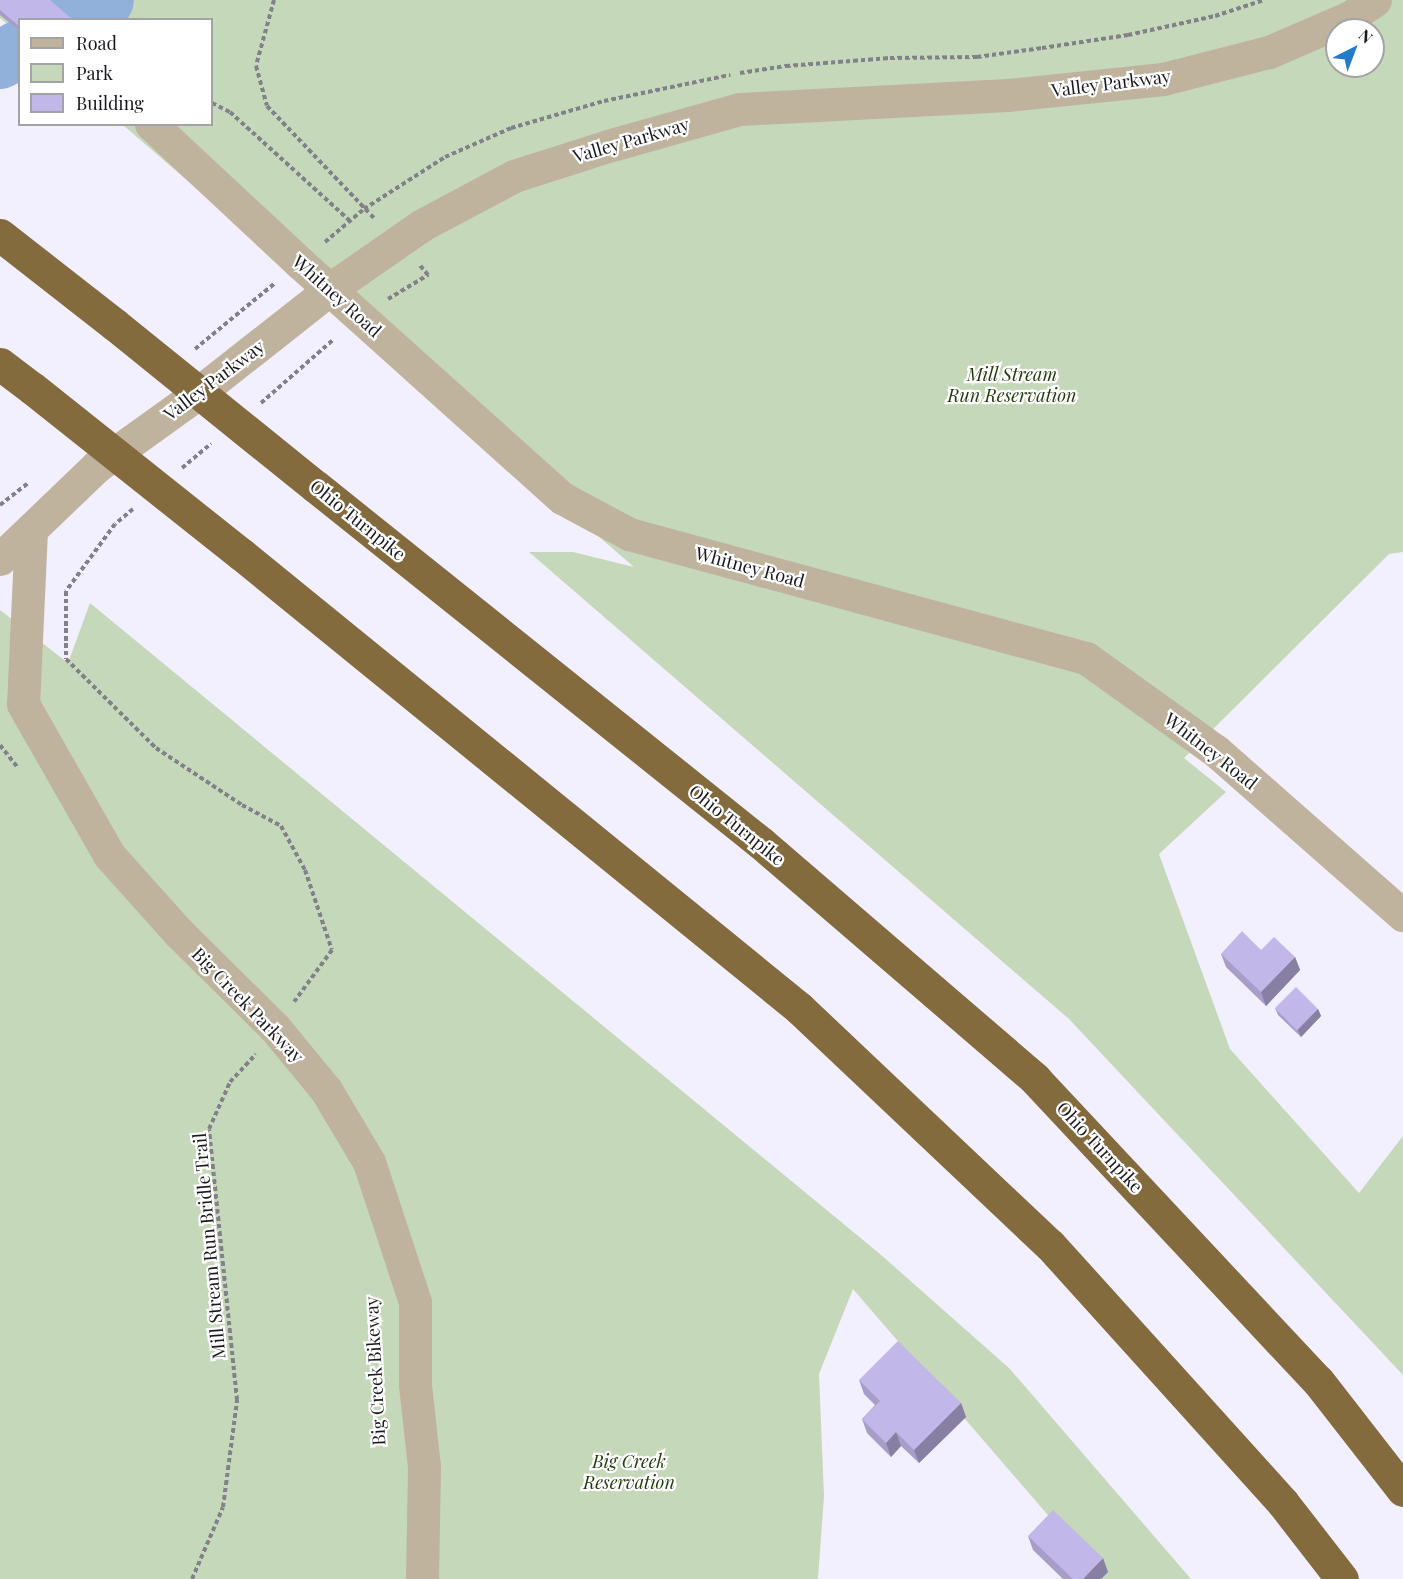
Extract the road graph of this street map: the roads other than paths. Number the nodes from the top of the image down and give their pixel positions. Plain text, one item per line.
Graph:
1 (1375, 0) edge
2 (153, 126) edge
3 (0, 235) edge
4 (330, 290) junction
5 (0, 364) edge
6 (31, 530) junction
7 (0, 559) edge
8 (12, 697) edge
9 (1403, 915) edge
10 (1403, 1490) edge
11 (422, 1579) edge
12 (1342, 1579) edge

1 - 4 street, Valley Parkway
2 - 4 street, Whitney Road
3 - 10 highway, Ohio Turnpike, bridge
4 - 6 street, Valley Parkway
4 - 9 street, Whitney Road
5 - 12 highway, bridge
6 - 7 street, Valley Parkway
6 - 8 street, Big Creek Parkway
8 - 11 street, Big Creek Parkway

